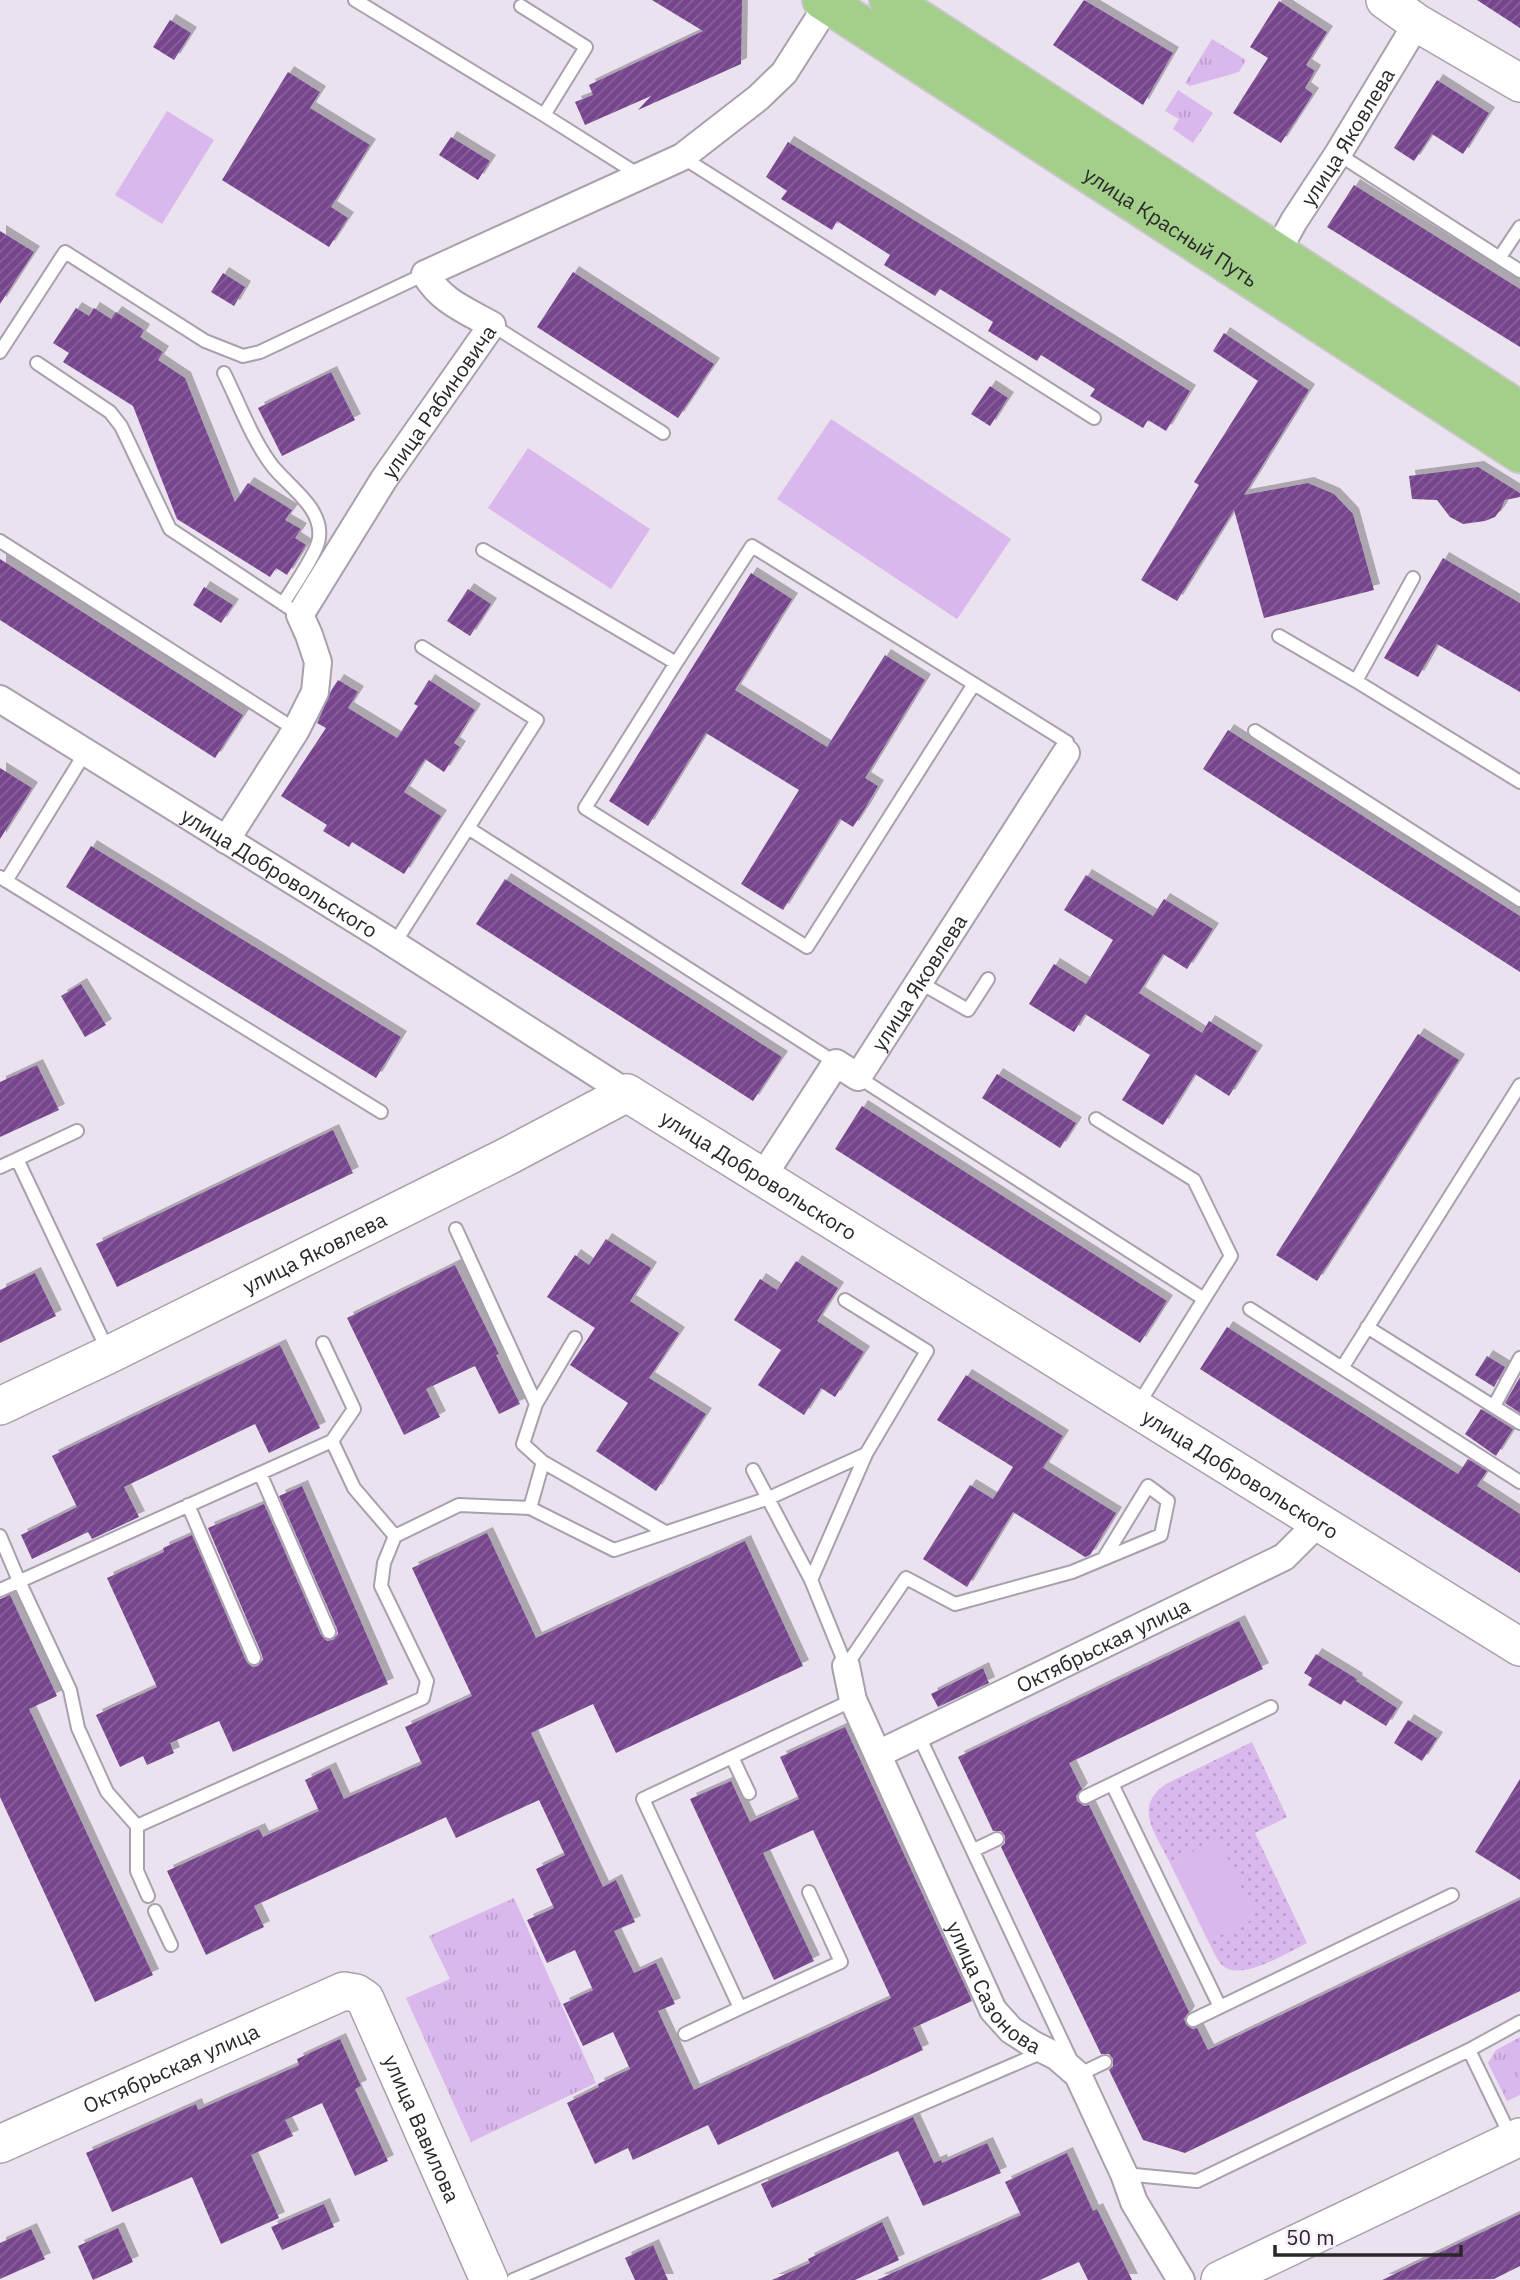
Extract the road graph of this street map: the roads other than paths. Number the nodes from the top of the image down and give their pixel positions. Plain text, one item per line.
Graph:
1 (355, 0) edge
2 (889, 0) edge
3 (1385, 0) edge
4 (825, 2) edge
5 (521, 6) dead end
6 (1417, 23) junction
7 (1520, 83) edge
8 (544, 114) junction
9 (1338, 154) junction
10 (682, 157) junction
11 (639, 176) junction
12 (1520, 226) edge
13 (1500, 257) junction
14 (1270, 269) junction
15 (1520, 271) edge
16 (425, 274) junction
17 (492, 325) junction
18 (0, 352) edge
19 (37, 363) dead end
20 (224, 373) dead end
21 (1520, 411) edge
22 (1094, 418) dead end
23 (663, 433) dead end
24 (1520, 453) edge
25 (0, 541) edge
26 (483, 550) dead end
27 (1413, 578) dead end
28 (292, 610) junction
29 (1279, 636) dead end
30 (422, 647) dead end
31 (676, 663) junction
32 (1356, 681) junction
33 (974, 684) junction
34 (0, 699) edge
35 (296, 730) junction
36 (1255, 731) dead end
37 (85, 753) junction
38 (1066, 753) joint
39 (1520, 782) edge
40 (468, 828) junction
41 (226, 840) junction
42 (3, 879) edge
43 (1520, 900) edge
44 (394, 944) junction
45 (988, 979) dead end
46 (919, 982) junction
47 (847, 1070) junction
48 (1520, 1085) edge
49 (628, 1093) junction
50 (381, 1112) dead end
51 (1096, 1119) dead end
52 (77, 1131) dead end
53 (17, 1159) junction
54 (0, 1167) edge
55 (763, 1177) junction
56 (456, 1229) dead end
57 (1205, 1299) junction
58 (845, 1300) dead end
59 (1250, 1309) dead end
60 (1367, 1327) junction
61 (575, 1338) dead end
62 (323, 1343) dead end
63 (110, 1354) junction
64 (1520, 1358) edge
65 (1342, 1368) junction
66 (536, 1404) junction
67 (0, 1405) edge
68 (1494, 1406) junction
69 (1136, 1408) junction
70 (1520, 1423) edge
71 (332, 1441) junction
72 (866, 1454) junction
73 (543, 1462) junction
74 (753, 1470) dead end
75 (260, 1473) junction
76 (1520, 1482) edge
77 (769, 1498) junction
78 (188, 1505) junction
79 (530, 1508) junction
80 (1318, 1523) junction
81 (665, 1532) junction
82 (0, 1536) edge
83 (394, 1536) junction
84 (1104, 1558) junction
85 (811, 1580) junction
86 (19, 1581) junction
87 (0, 1590) edge
88 (329, 1632) dead end
89 (1520, 1647) edge
90 (254, 1658) dead end
91 (846, 1665) junction
92 (853, 1700) junction
93 (1271, 1707) dead end
94 (918, 1733) junction
95 (878, 1754) junction
96 (732, 1757) junction
97 (1112, 1784) junction
98 (749, 1793) dead end
99 (1085, 1797) dead end
100 (137, 1826) junction
101 (997, 1839) dead end
102 (974, 1850) junction
103 (809, 1892) dead end
104 (1452, 1895) dead end
105 (148, 1896) dead end
106 (155, 1911) dead end
107 (171, 1945) dead end
108 (344, 1991) joint
109 (1220, 2007) junction
110 (740, 2008) junction
111 (1193, 2020) dead end
112 (1520, 2022) edge
113 (685, 2034) dead end
114 (1469, 2050) junction
115 (1045, 2051) junction
116 (1105, 2062) dead end
117 (1078, 2075) junction
118 (1516, 2139) edge
119 (0, 2144) edge
120 (1124, 2174) junction
121 (489, 2280) edge
122 (513, 2280) edge
123 (1181, 2280) edge
124 (1220, 2280) edge

1 - 8 lane
2 - 14 main road, улица Красный Путь
3 - 6 street
4 - 10 street
4 - 14 main road, улица Красный Путь
5 - 8 lane
6 - 7 street
6 - 9 street, улица Яковлева
8 - 11 lane
9 - 13 lane
9 - 14 street, улица Яковлева
10 - 11 street
10 - 22 lane
11 - 16 street
12 - 13 lane
13 - 15 lane
14 - 21 main road, улица Красный Путь
14 - 24 main road, улица Красный Путь
16 - 17 street, улица Рабиновича
16 - 18 lane
17 - 23 lane
17 - 28 street, улица Рабиновича
19 - 28 lane
20 - 28 lane
25 - 35 lane
26 - 31 lane
27 - 32 lane
28 - 35 street
29 - 32 lane
30 - 40 lane
31 - 33 lane
31 - 33 lane
32 - 39 lane
33 - 38 lane
34 - 37 street, улица Добровольского
35 - 41 street
36 - 43 lane
37 - 41 street, улица Добровольского
37 - 42 lane
38 - 46 street, улица Яковлева
40 - 44 lane
40 - 47 lane
41 - 44 street, улица Добровольского
42 - 50 lane
44 - 49 street, улица Добровольского
45 - 46 lane
46 - 47 street, улица Яковлева
47 - 55 street, улица Яковлева
47 - 57 lane
48 - 60 lane
49 - 55 street, улица Добровольского
49 - 63 street, улица Яковлева
51 - 57 lane
52 - 53 lane
53 - 54 lane
53 - 63 lane
55 - 69 street, улица Добровольского
56 - 66 lane
57 - 69 lane
58 - 72 lane
59 - 65 lane
60 - 65 lane
60 - 68 lane
61 - 66 lane
62 - 71 lane
63 - 67 street, улица Яковлева
64 - 68 lane
65 - 76 lane
66 - 73 lane
68 - 70 lane
69 - 80 street, улица Добровольского
71 - 75 lane
71 - 83 lane
72 - 77 lane
72 - 85 lane
73 - 79 lane
73 - 81 lane
74 - 77 lane
75 - 78 lane
75 - 88 lane
77 - 81 lane
77 - 85 lane
78 - 86 lane
78 - 90 lane
79 - 81 lane
79 - 83 lane
80 - 89 street, улица Добровольского
80 - 94 street, Октябрьская улица
82 - 86 lane
83 - 100 lane
84 - 84 lane
84 - 91 lane
85 - 91 lane
86 - 87 lane
86 - 100 lane
91 - 92 street, улица Сазонова
92 - 95 street, улица Сазонова
92 - 96 lane
93 - 97 lane
94 - 95 street, Октябрьская улица
94 - 102 lane
95 - 115 street, улица Сазонова
96 - 98 lane
96 - 110 lane
97 - 99 lane
97 - 109 lane
100 - 105 lane
101 - 102 lane
102 - 117 lane
103 - 110 lane
104 - 109 lane
106 - 107 lane
108 - 119 street, Октябрьская улица
108 - 121 street, улица Вавилова
109 - 111 lane
110 - 113 lane
112 - 114 lane
114 - 118 lane
114 - 120 lane
115 - 117 street, улица Сазонова
115 - 122 lane
116 - 117 lane
117 - 120 street, улица Сазонова
118 - 124 street
120 - 123 street, улица Сазонова

